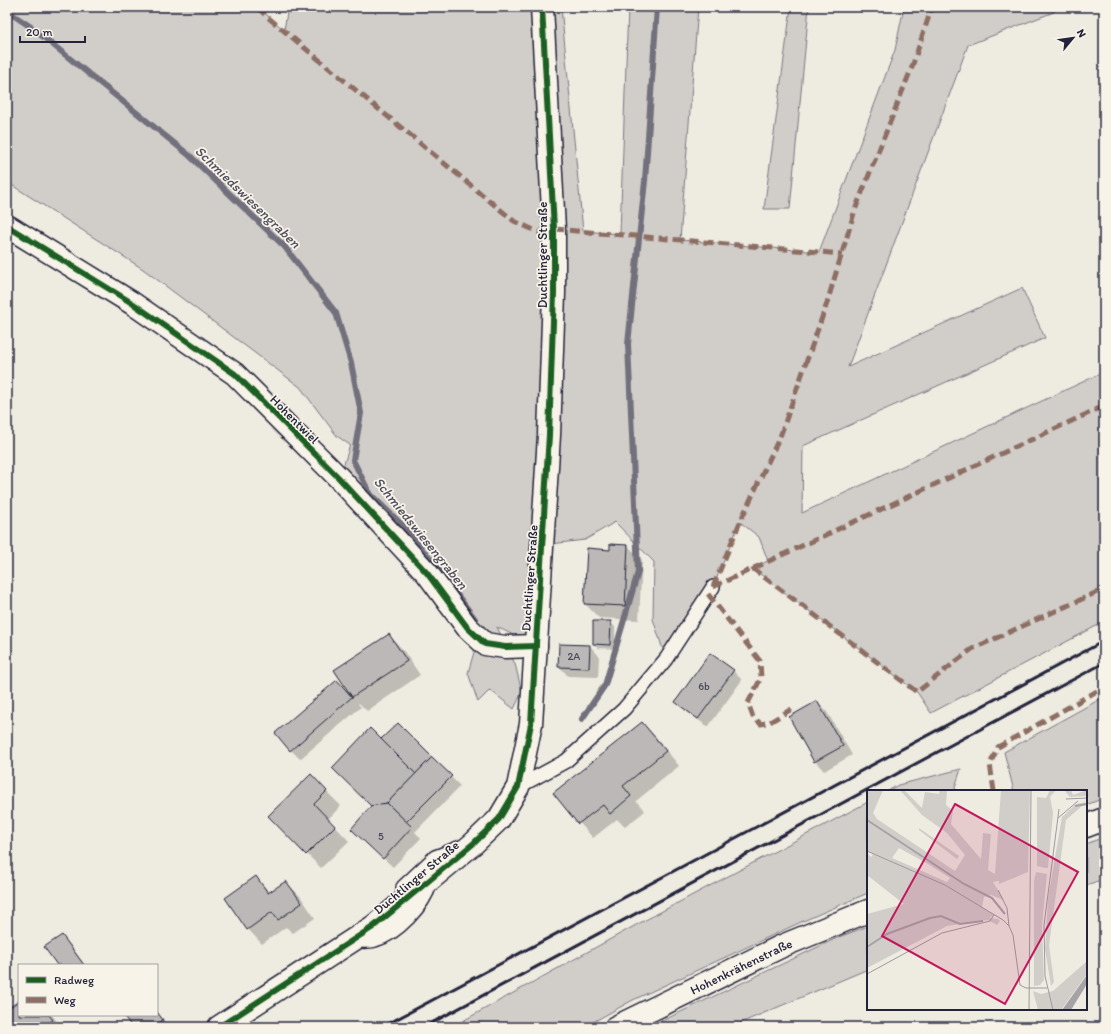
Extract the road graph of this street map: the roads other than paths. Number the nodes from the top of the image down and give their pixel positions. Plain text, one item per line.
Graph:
1 (542, 7) edge
2 (7, 226) edge
3 (713, 587) dead end
4 (536, 646) junction
5 (518, 787) junction
6 (1104, 819) edge
7 (1087, 826) edge
8 (474, 843) junction
9 (431, 879) junction
10 (404, 901) junction
11 (867, 911) edge
12 (350, 941) junction
13 (219, 1027) edge
14 (616, 1027) edge

1 - 4 street, Duchtlinger Straße
2 - 4 street, Hohentwiel
3 - 5 lane
4 - 5 street, Duchtlinger Straße
5 - 8 street, Duchtlinger Straße
6 - 7 street
8 - 9 street, Duchtlinger Straße
8 - 10 lane
9 - 10 street, Duchtlinger Straße
9 - 12 lane
10 - 12 street, Duchtlinger Straße
11 - 14 street, Hohenkrähenstraße
12 - 13 street, Duchtlinger Straße

